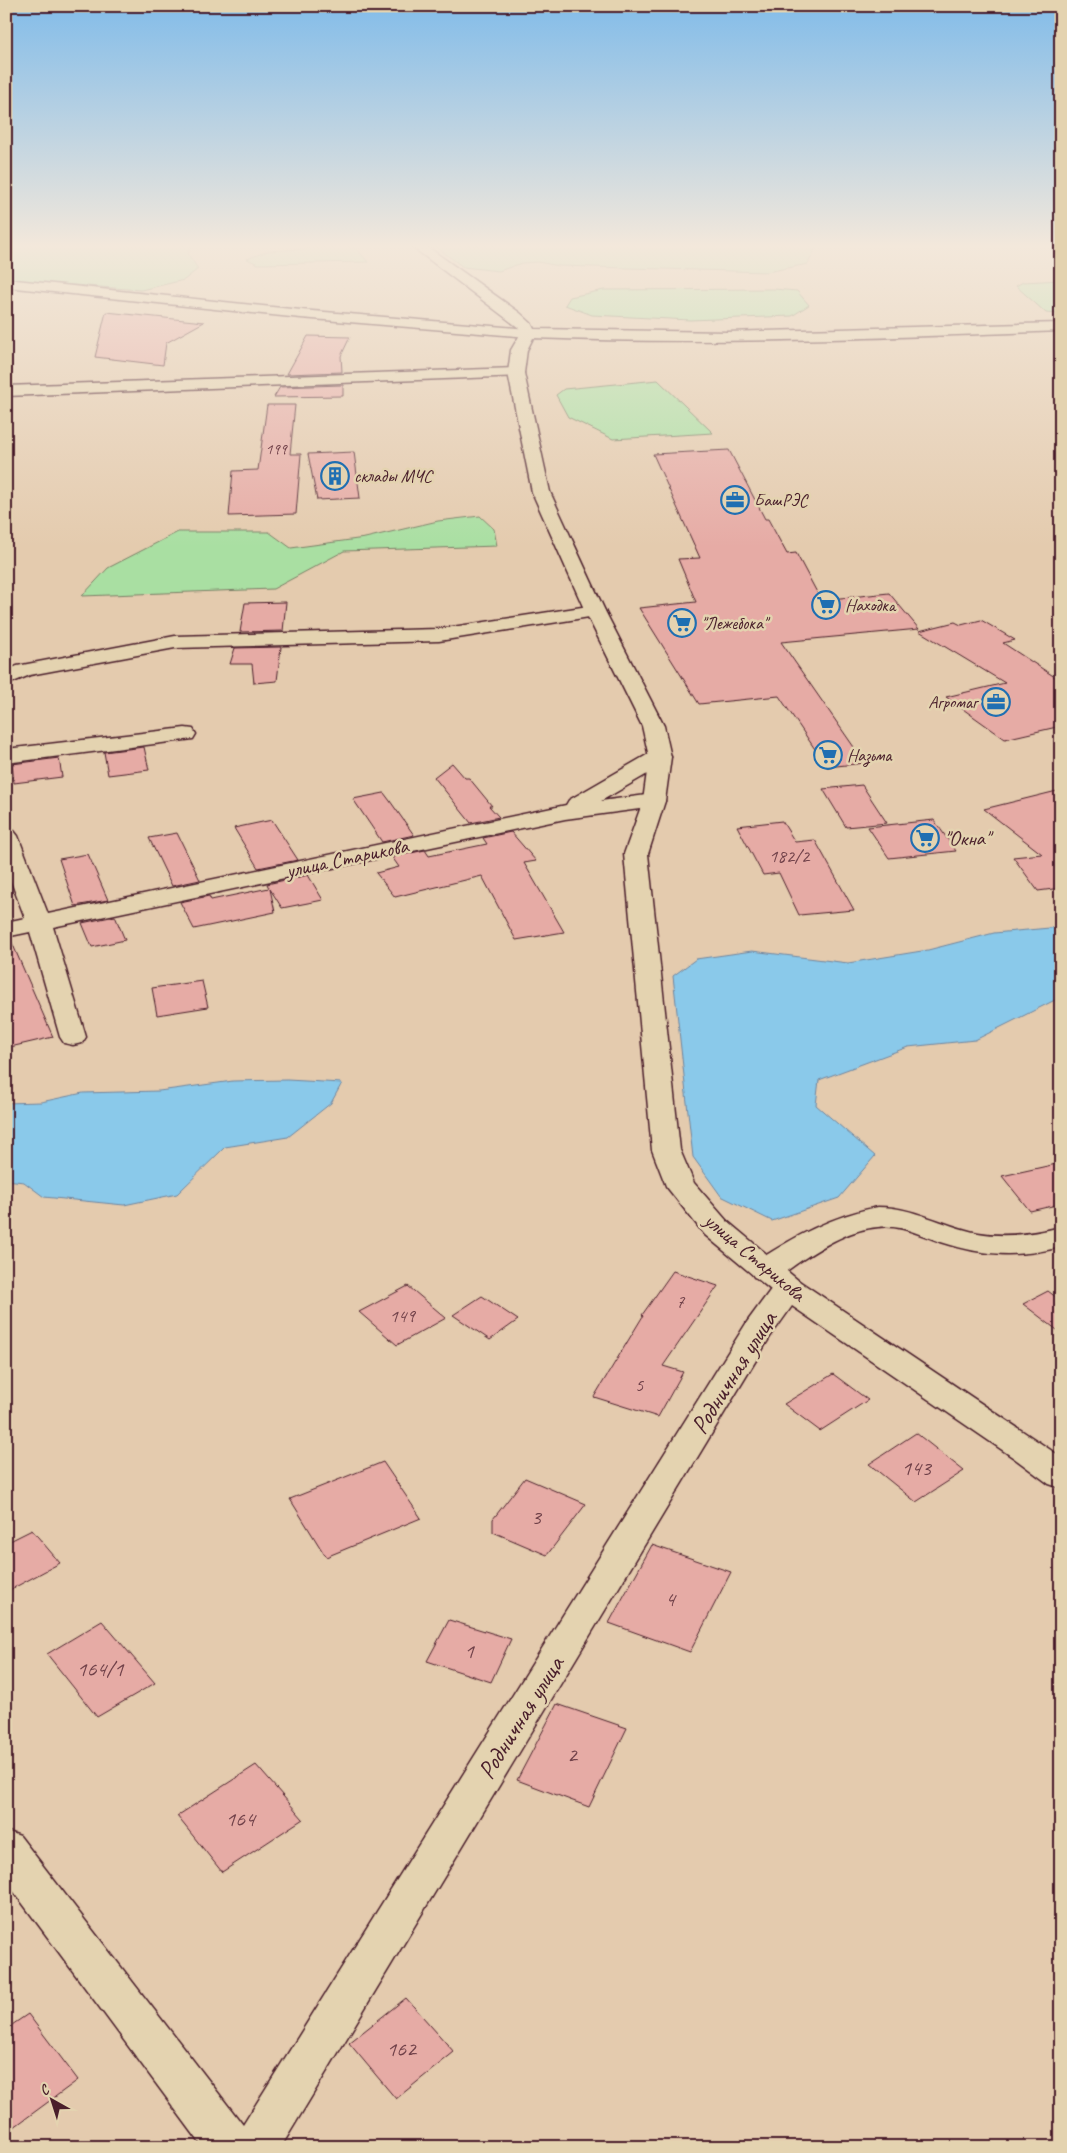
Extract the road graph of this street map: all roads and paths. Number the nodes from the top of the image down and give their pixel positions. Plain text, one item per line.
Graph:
1 (521, 345) edge
2 (516, 373) junction
3 (6, 391) edge
4 (595, 611) junction
5 (6, 679) edge
6 (185, 734) dead end
7 (6, 756) edge
8 (660, 757) junction
9 (654, 801) junction
10 (565, 812) junction
11 (6, 836) edge
12 (40, 924) junction
13 (6, 930) edge
14 (74, 1037) dead end
15 (1061, 1237) edge
16 (776, 1279) junction
17 (1061, 1475) edge
18 (6, 1849) edge
19 (231, 2147) edge
20 (255, 2147) edge

1 - 2 street, улица Старикова
2 - 3 street
2 - 4 street, улица Старикова
4 - 5 street
4 - 8 street, улица Старикова
6 - 7 street
8 - 9 street, улица Старикова
8 - 10 street
9 - 10 street, улица Старикова
9 - 16 street, улица Старикова
10 - 12 street, улица Старикова
11 - 12 street
12 - 13 street, улица Старикова
12 - 14 street
15 - 16 street
16 - 17 street, улица Старикова
16 - 20 street, Родничная улица
18 - 19 street

